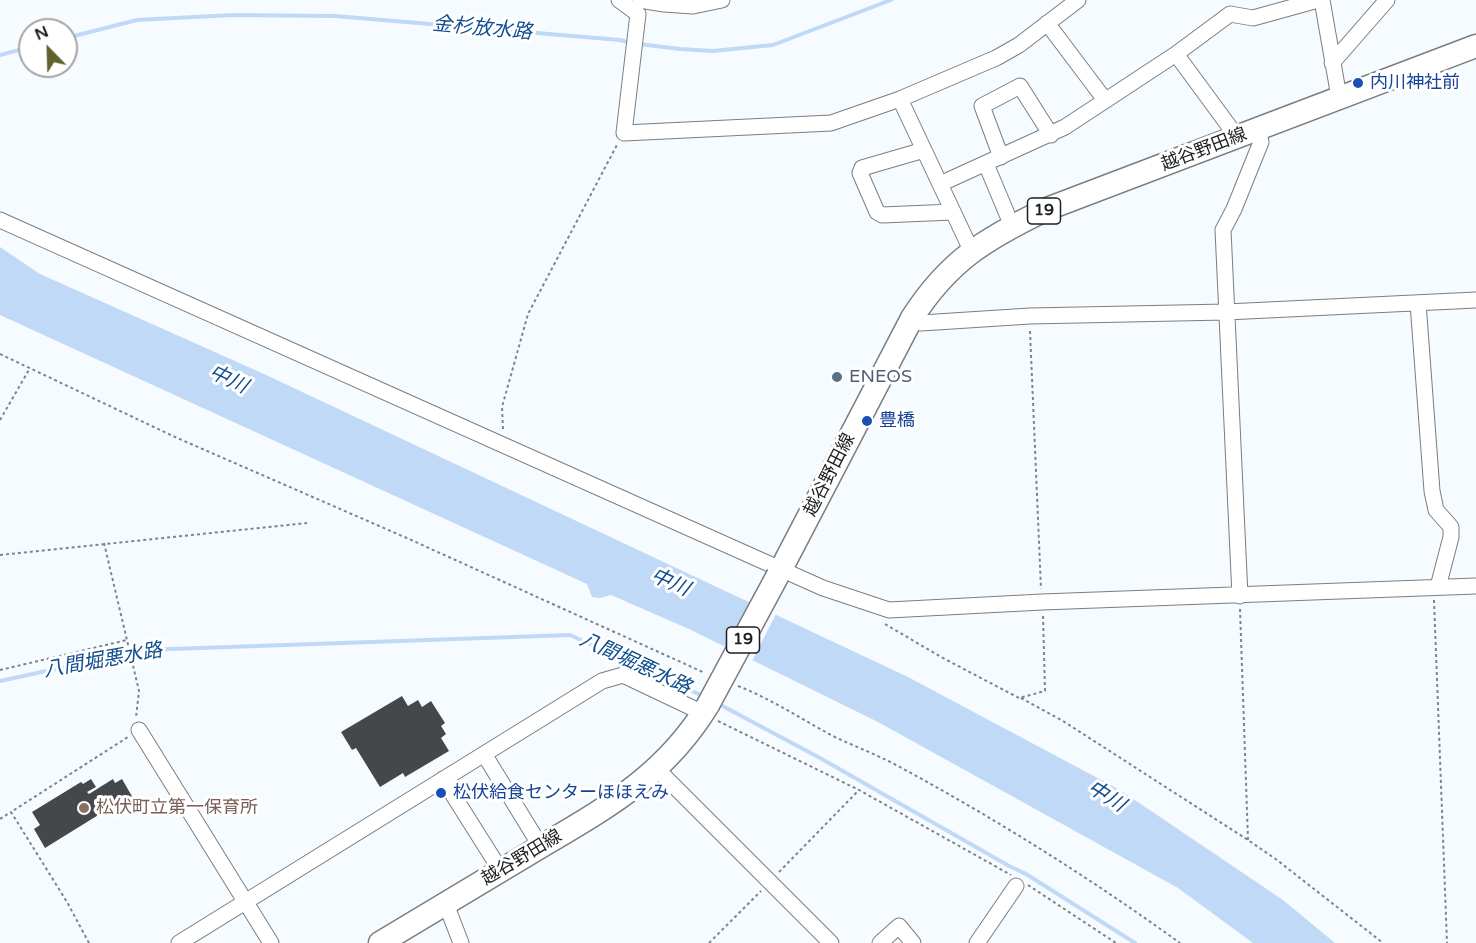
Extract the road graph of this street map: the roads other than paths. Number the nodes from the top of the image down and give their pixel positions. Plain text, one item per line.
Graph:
1 (619, 0) edge
2 (640, 0) edge
3 (722, 0) edge
4 (1078, 0) edge
5 (1320, 0) edge
6 (1387, 0) edge
7 (1047, 23) junction
8 (1476, 46) edge
9 (1176, 54) junction
10 (1332, 63) junction
11 (1339, 97) junction
12 (900, 99) junction
13 (1105, 100) junction
14 (1248, 133) junction
15 (1051, 135) junction
16 (924, 150) junction
17 (1001, 157) junction
18 (986, 164) junction
19 (940, 184) junction
20 (953, 212) junction
21 (0, 220) edge
22 (1012, 226) junction
23 (971, 250) junction
24 (1476, 300) edge
25 (1418, 303) junction
26 (1226, 312) junction
27 (912, 318) junction
28 (780, 572) junction
29 (1476, 586) edge
30 (1436, 588) junction
31 (1240, 596) junction
32 (705, 709) junction
33 (139, 730) road end
34 (484, 754) junction
35 (657, 769) junction
36 (443, 779) junction
37 (541, 847) junction
38 (501, 871) junction
39 (1016, 886) dead end
40 (244, 902) junction
41 (446, 904) junction
42 (179, 943) edge
43 (271, 943) edge
44 (380, 943) edge
45 (461, 943) edge
46 (831, 943) edge
47 (880, 943) edge
48 (913, 943) edge
49 (977, 943) edge

1 - 12 street
2 - 3 street
4 - 7 street
5 - 9 street
5 - 10 street
6 - 10 street
7 - 12 street
7 - 13 street
8 - 11 main road, 越谷野田線 / 19
9 - 13 street
9 - 14 street
10 - 11 street
11 - 14 main road, 越谷野田線 / 19
12 - 16 street
13 - 15 street
14 - 22 main road, 越谷野田線 / 19
14 - 26 street
15 - 17 street
15 - 17 street
16 - 19 street
16 - 20 street
17 - 18 street
18 - 19 street
18 - 22 street
19 - 20 street
20 - 23 street
21 - 28 street
22 - 23 main road, 越谷野田線 / 19
23 - 27 main road, 越谷野田線 / 19
24 - 25 street
25 - 26 street
25 - 30 street
26 - 27 street
26 - 31 street
27 - 28 main road, 越谷野田線 / 19
28 - 31 street
28 - 32 main road, 越谷野田線 / 19, bridge
29 - 30 street
30 - 31 street
32 - 34 street
32 - 35 main road, 越谷野田線 / 19
33 - 40 street
34 - 36 street
34 - 37 street
35 - 37 main road, 越谷野田線 / 19
35 - 46 street
36 - 38 street
36 - 40 street
37 - 38 main road, 越谷野田線 / 19
38 - 41 main road, 越谷野田線 / 19
39 - 49 street
40 - 42 street
40 - 43 street
41 - 44 main road, 越谷野田線 / 19
41 - 45 street
47 - 48 street

